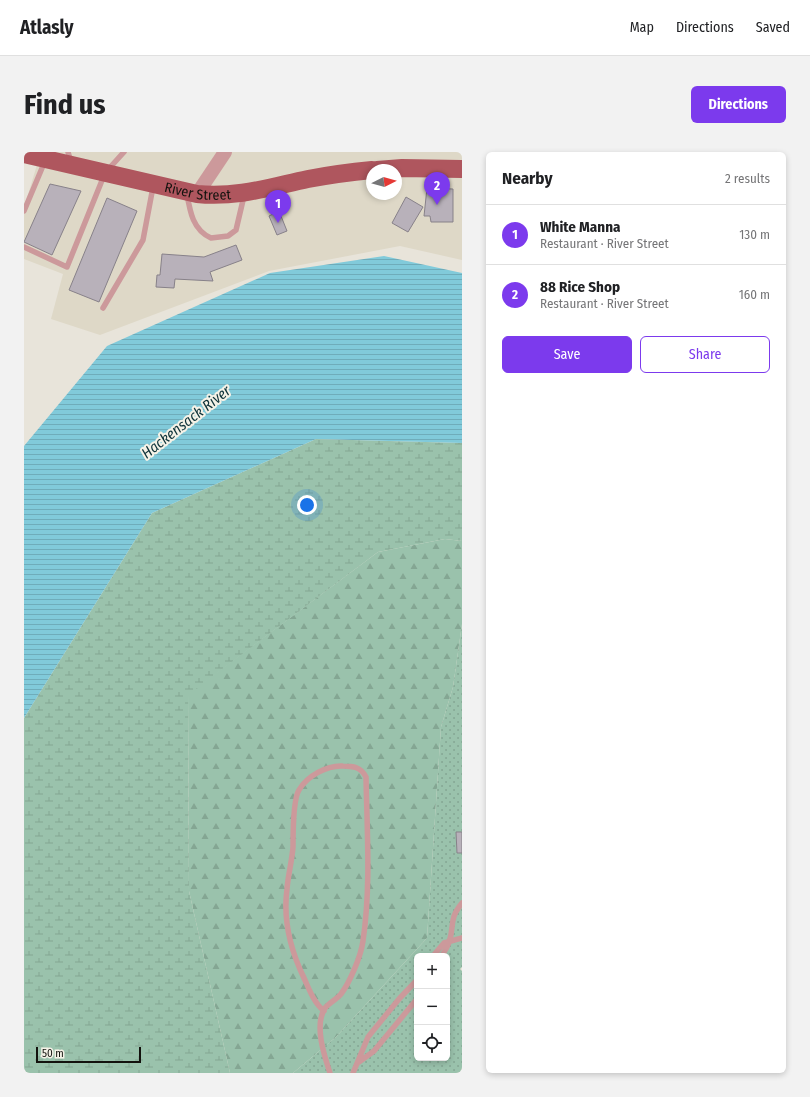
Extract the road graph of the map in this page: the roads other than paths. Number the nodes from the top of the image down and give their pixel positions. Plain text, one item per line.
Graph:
1 (124, 152) edge
2 (225, 152) edge
3 (24, 154) edge
4 (46, 159) junction
5 (70, 159) edge
6 (402, 168) edge
7 (462, 169) edge
8 (366, 171) edge
9 (105, 173) junction
10 (154, 184) junction
11 (192, 193) junction
12 (244, 193) junction
13 (24, 211) edge
14 (24, 247) edge
15 (102, 308) dead end
16 (462, 903) edge
17 (462, 938) edge
18 (449, 943) junction
19 (435, 953) edge
20 (444, 953) edge
21 (414, 983) edge
22 (414, 1003) edge
23 (324, 1011) junction
24 (359, 1062) junction
25 (330, 1073) edge
26 (353, 1073) edge

1 - 9 lane
2 - 11 street
3 - 4 main road, River Street
4 - 5 main road, River Street
4 - 13 lane
5 - 9 main road, River Street
6 - 7 main road
8 - 12 main road, River Street
9 - 10 main road, River Street
9 - 14 lane
10 - 11 main road, River Street
10 - 15 lane
11 - 12 main road, River Street
11 - 12 lane
16 - 18 lane
17 - 18 lane
18 - 19 lane
18 - 20 lane
21 - 24 lane
22 - 24 lane
23 - 23 lane
23 - 25 lane
24 - 26 lane

